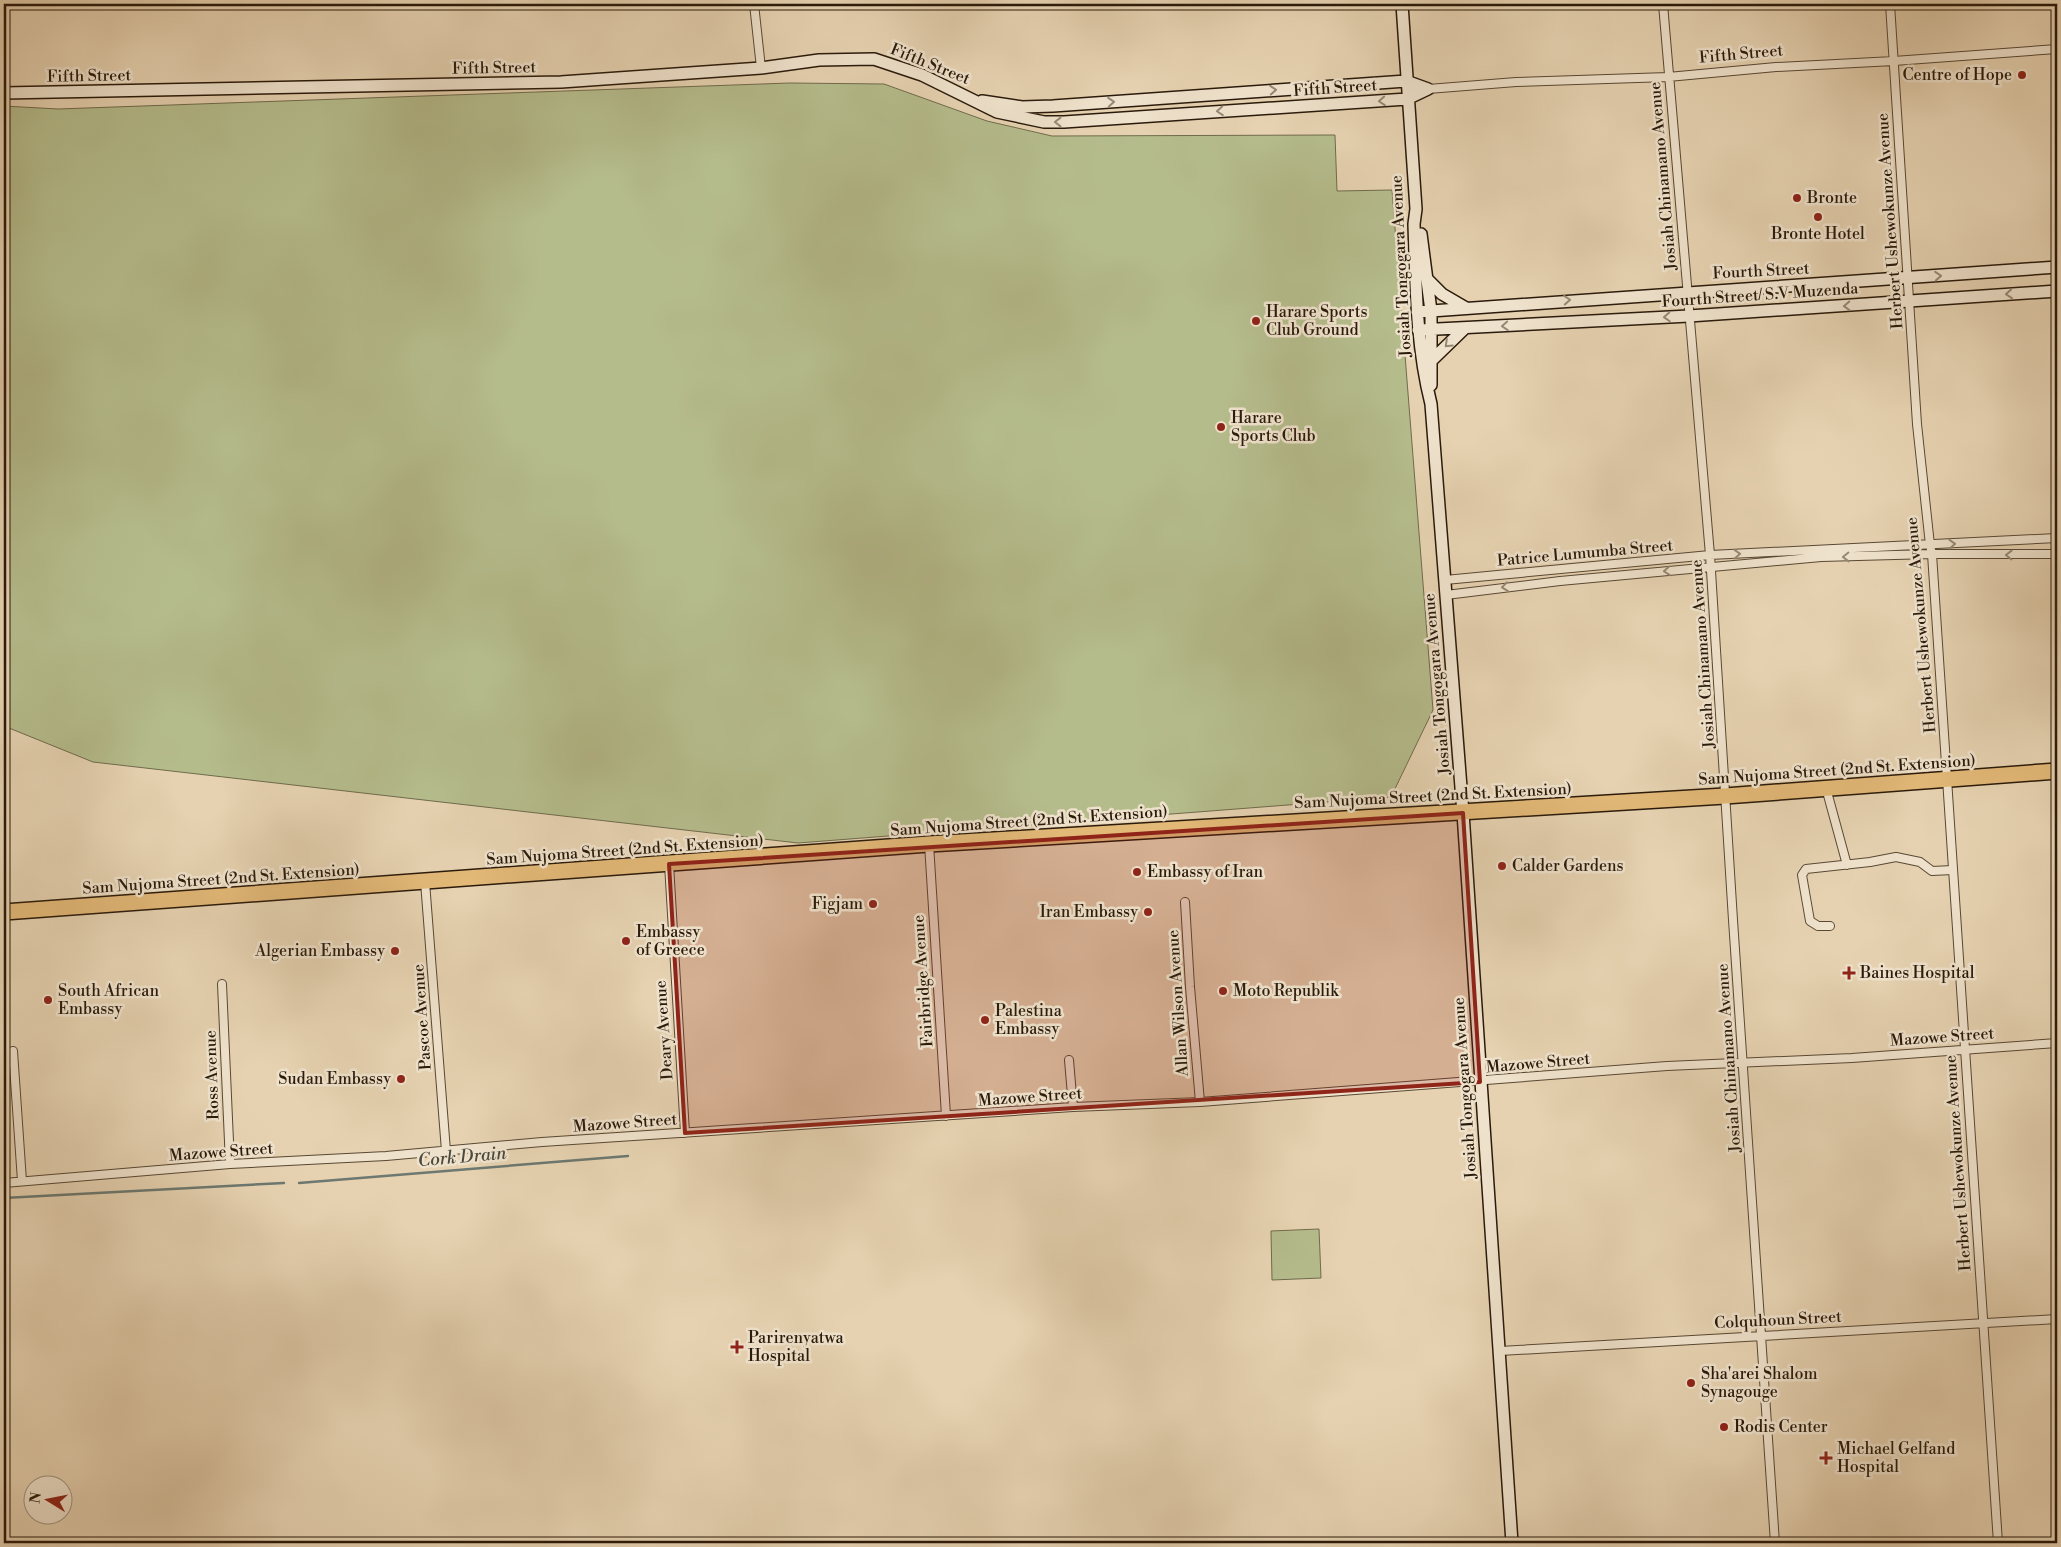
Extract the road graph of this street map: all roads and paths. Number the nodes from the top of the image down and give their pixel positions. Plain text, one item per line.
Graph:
1 (754, 4) edge
2 (1402, 4) edge
3 (1663, 4) edge
4 (1890, 4) edge
5 (2057, 49) edge
6 (1894, 61) junction
7 (761, 68) junction
8 (1668, 77) junction
9 (1406, 81) junction
10 (1428, 89) junction
11 (4, 93) edge
12 (1407, 99) junction
13 (975, 101) junction
14 (1416, 209) junction
15 (2057, 267) edge
16 (1908, 279) junction
17 (1428, 280) junction
18 (2057, 291) edge
19 (1687, 292) junction
20 (1909, 302) junction
21 (1466, 308) junction
22 (1431, 311) junction
23 (1417, 312) junction
24 (1689, 316) junction
25 (1465, 328) junction
26 (1418, 330) junction
27 (1432, 330) junction
28 (1431, 361) junction
29 (1431, 404) junction
30 (2057, 538) edge
31 (1930, 545) junction
32 (1932, 554) junction
33 (2057, 554) edge
34 (1710, 555) junction
35 (1711, 567) junction
36 (1445, 580) junction
37 (1446, 594) junction
38 (2057, 771) edge
39 (1947, 780) junction
40 (1826, 788) junction
41 (1725, 796) junction
42 (1463, 812) junction
43 (930, 844) junction
44 (669, 864) junction
45 (1847, 865) junction
46 (1952, 870) junction
47 (425, 882) junction
48 (1185, 902) dead end
49 (4, 912) edge
50 (1830, 926) dead end
51 (222, 984) dead end
52 (2057, 1043) edge
53 (1964, 1049) junction
54 (13, 1051) dead end
55 (1069, 1060) dead end
56 (1744, 1064) junction
57 (1480, 1082) junction
58 (1200, 1102) junction
59 (1073, 1107) junction
60 (946, 1116) junction
61 (685, 1133) junction
62 (446, 1151) junction
63 (230, 1164) junction
64 (4, 1182) edge
65 (22, 1182) junction
66 (2057, 1318) edge
67 (1983, 1322) junction
68 (1762, 1334) junction
69 (1500, 1351) junction
70 (1512, 1543) edge
71 (1776, 1543) edge
72 (1998, 1543) edge

1 - 7 street
2 - 9 main road, Josiah Tongogara Avenue
3 - 8 street, Josiah Chinamano Avenue
4 - 6 street, Herbert Ushewokunze Avenue
5 - 6 street, Fifth Street
6 - 8 street, Fifth Street
6 - 16 street, Herbert Ushewokunze Avenue
7 - 11 main road, Fifth Street
7 - 13 main road, Fifth Street
8 - 10 street, Fifth Street
8 - 19 street, Josiah Chinamano Avenue
9 - 10 main road, Fifth Street
9 - 12 main road, Josiah Tongogara Avenue
13 -> 9 main road, Fifth Street
10 - 12 main road, Fifth Street
12 -> 13 main road, Fifth Street
12 - 14 main road, Josiah Tongogara Avenue
14 - 17 main road
14 - 23 main road, Josiah Tongogara Avenue
16 -> 15 main road, Fourth Street
16 - 19 main road, Fourth Street
16 - 20 street, Herbert Ushewokunze Avenue
17 - 21 main road
17 - 22 main road
18 -> 20 main road, Fourth Street/ S.V Muzenda
21 -> 19 main road, Fourth Street
19 - 24 street, Josiah Chinamano Avenue
20 -> 24 main road, Fourth Street/ S.V Muzenda
20 - 31 street, Herbert Ushewokunze Avenue
21 - 22 main road, Fourth Street
22 - 23 main road, Fourth Street
22 - 27 main road
23 - 26 main road, Josiah Tongogara Avenue
24 -> 25 main road, Fourth Street/ S.V Muzenda
24 - 34 street, Josiah Chinamano Avenue
25 - 27 main road
25 -> 28 main road
26 - 27 main road
26 - 29 main road, Josiah Tongogara Avenue
27 - 28 main road
28 - 29 main road
29 - 36 main road, Josiah Tongogara Avenue
31 -> 30 street, Patrice Lumumba Street
31 - 32 street, Herbert Ushewokunze Avenue
34 -> 31 street, Patrice Lumumba Street
33 -> 32 street, Patrice Lumumba Street
32 -> 35 street, Patrice Lumumba Street
32 - 39 street, Herbert Ushewokunze Avenue
34 - 35 street, Josiah Chinamano Avenue
34 - 36 street, Patrice Lumumba Street
35 -> 37 street, Patrice Lumumba Street
35 - 41 street, Josiah Chinamano Avenue
36 - 37 main road, Josiah Tongogara Avenue
37 - 42 main road, Josiah Tongogara Avenue
38 - 39 highway, Sam Nujoma Street (2nd St. Extension)
39 - 40 highway, Sam Nujoma Street (2nd St. Extension)
39 - 46 street, Herbert Ushewokunze Avenue
40 - 41 highway, Sam Nujoma Street (2nd St. Extension)
40 - 45 street
41 - 42 highway, Sam Nujoma Street (2nd St. Extension)
41 - 56 street, Josiah Chinamano Avenue
42 - 43 highway, Sam Nujoma Street (2nd St. Extension)
42 - 57 main road, Josiah Tongogara Avenue
43 - 44 highway, Sam Nujoma Street (2nd St. Extension)
43 - 60 street, Fairbridge Avenue
44 - 47 highway, Sam Nujoma Street (2nd St. Extension)
44 - 61 street, Deary Avenue
45 - 46 street
45 - 50 street
46 - 53 street, Herbert Ushewokunze Avenue
47 - 49 highway, Sam Nujoma Street (2nd St. Extension)
47 - 62 street, Pascoe Avenue
48 - 58 street, Allan Wilson Avenue
51 - 63 street, Ross Avenue
52 - 53 street, Mazowe Street
53 - 56 street, Mazowe Street
53 - 67 street, Herbert Ushewokunze Avenue
54 - 65 street
55 - 59 street
56 - 57 street, Mazowe Street
56 - 68 street, Josiah Chinamano Avenue
57 - 58 street, Mazowe Street
57 - 69 main road, Josiah Tongogara Avenue
58 - 59 street, Mazowe Street
59 - 60 street, Mazowe Street
60 - 61 street, Mazowe Street
61 - 62 street, Mazowe Street
62 - 63 street, Mazowe Street
63 - 65 street, Mazowe Street
64 - 65 street, Mazowe Street
66 - 67 street, Colquhoun Street
67 - 68 street, Colquhoun Street
67 - 72 street, Herbert Ushewokunze Avenue
68 - 69 street, Colquhoun Street
68 - 71 street, Josiah Chinamano Avenue
69 - 70 main road, Josiah Tongogara Avenue

